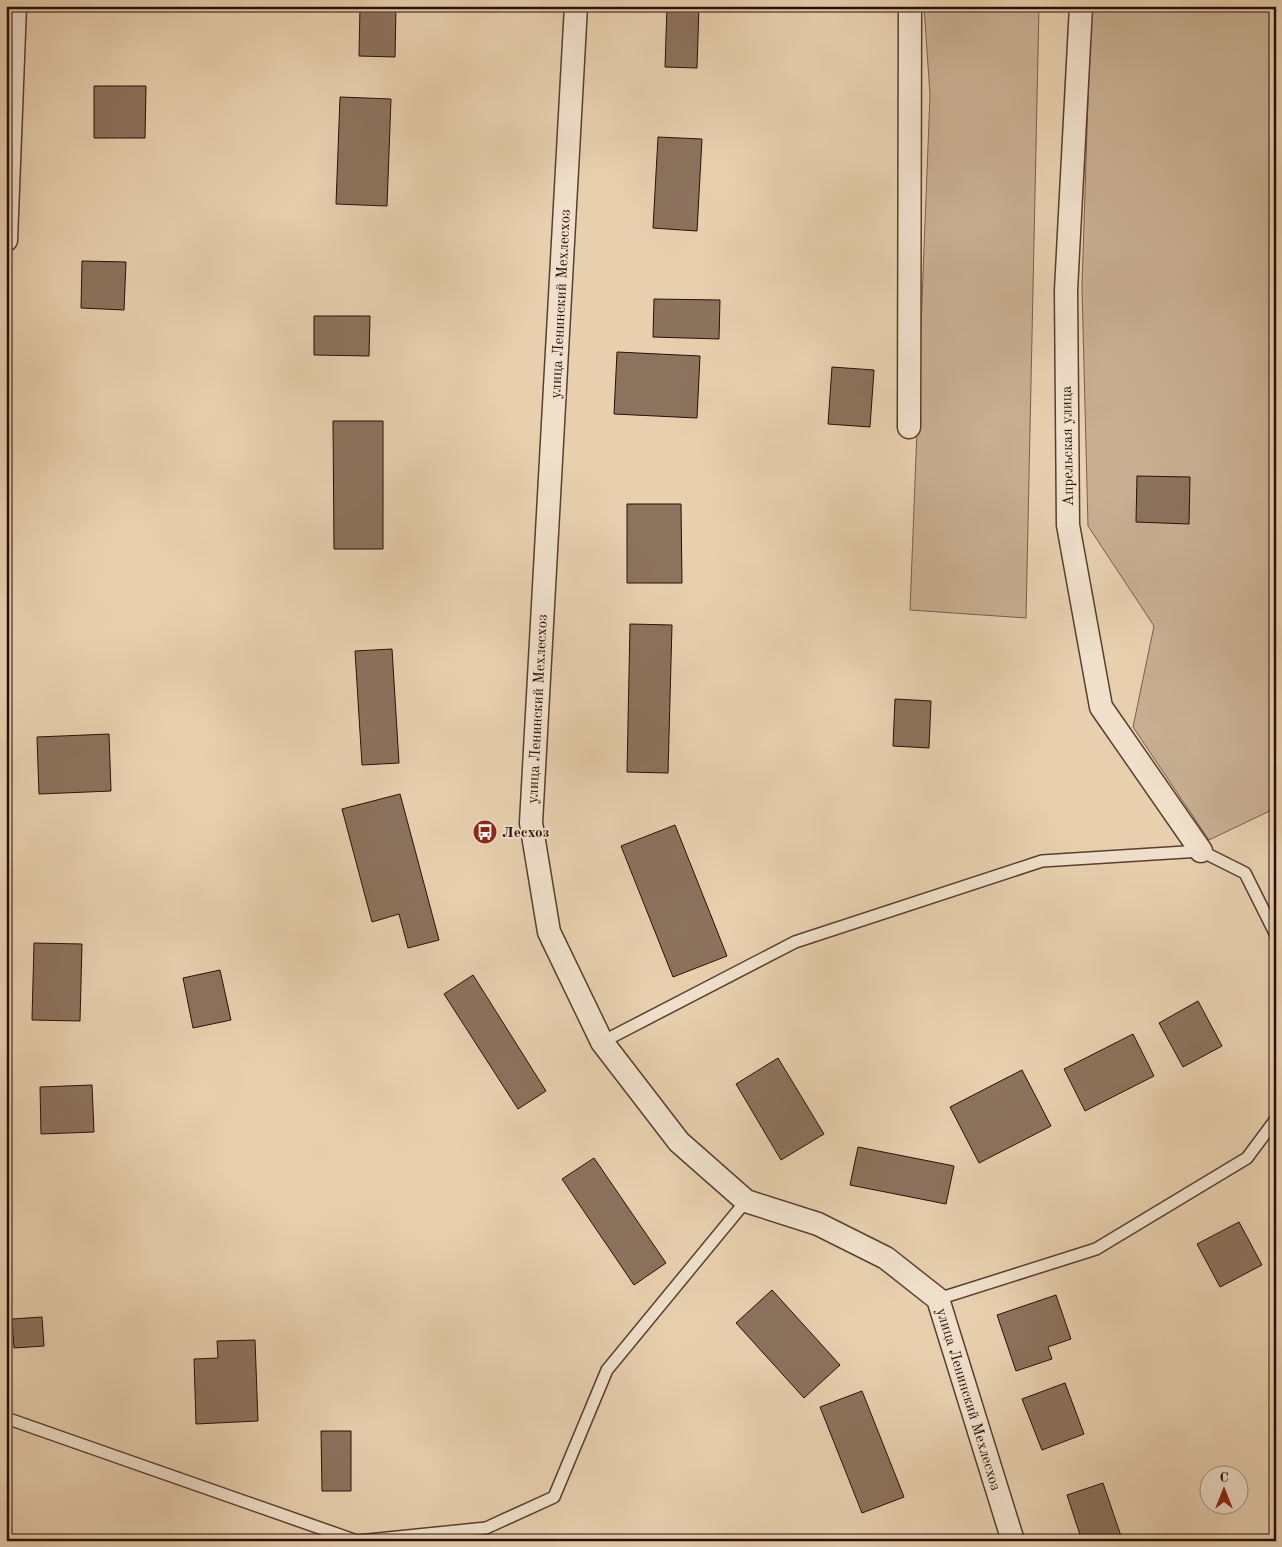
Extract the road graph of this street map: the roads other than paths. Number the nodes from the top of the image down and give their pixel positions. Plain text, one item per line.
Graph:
1 (15, 6) edge
2 (576, 6) edge
3 (910, 6) edge
4 (1081, 6) edge
5 (7, 226) edge
6 (909, 427) dead end
7 (1201, 851) junction
8 (1276, 935) edge
9 (602, 1042) junction
10 (1276, 1118) edge
11 (746, 1201) junction
12 (938, 1299) junction
13 (6, 1418) edge
14 (358, 1541) edge
15 (1013, 1541) edge

1 - 5 street
2 - 9 street, улица Ленинский Мехлесхоз
3 - 6 street
4 - 7 street, Апрельская улица
7 - 8 lane
7 - 9 lane
9 - 11 street, улица Ленинский Мехлесхоз
10 - 12 lane
11 - 12 street, улица Ленинский Мехлесхоз
11 - 14 lane
12 - 15 street, улица Ленинский Мехлесхоз
13 - 14 lane

